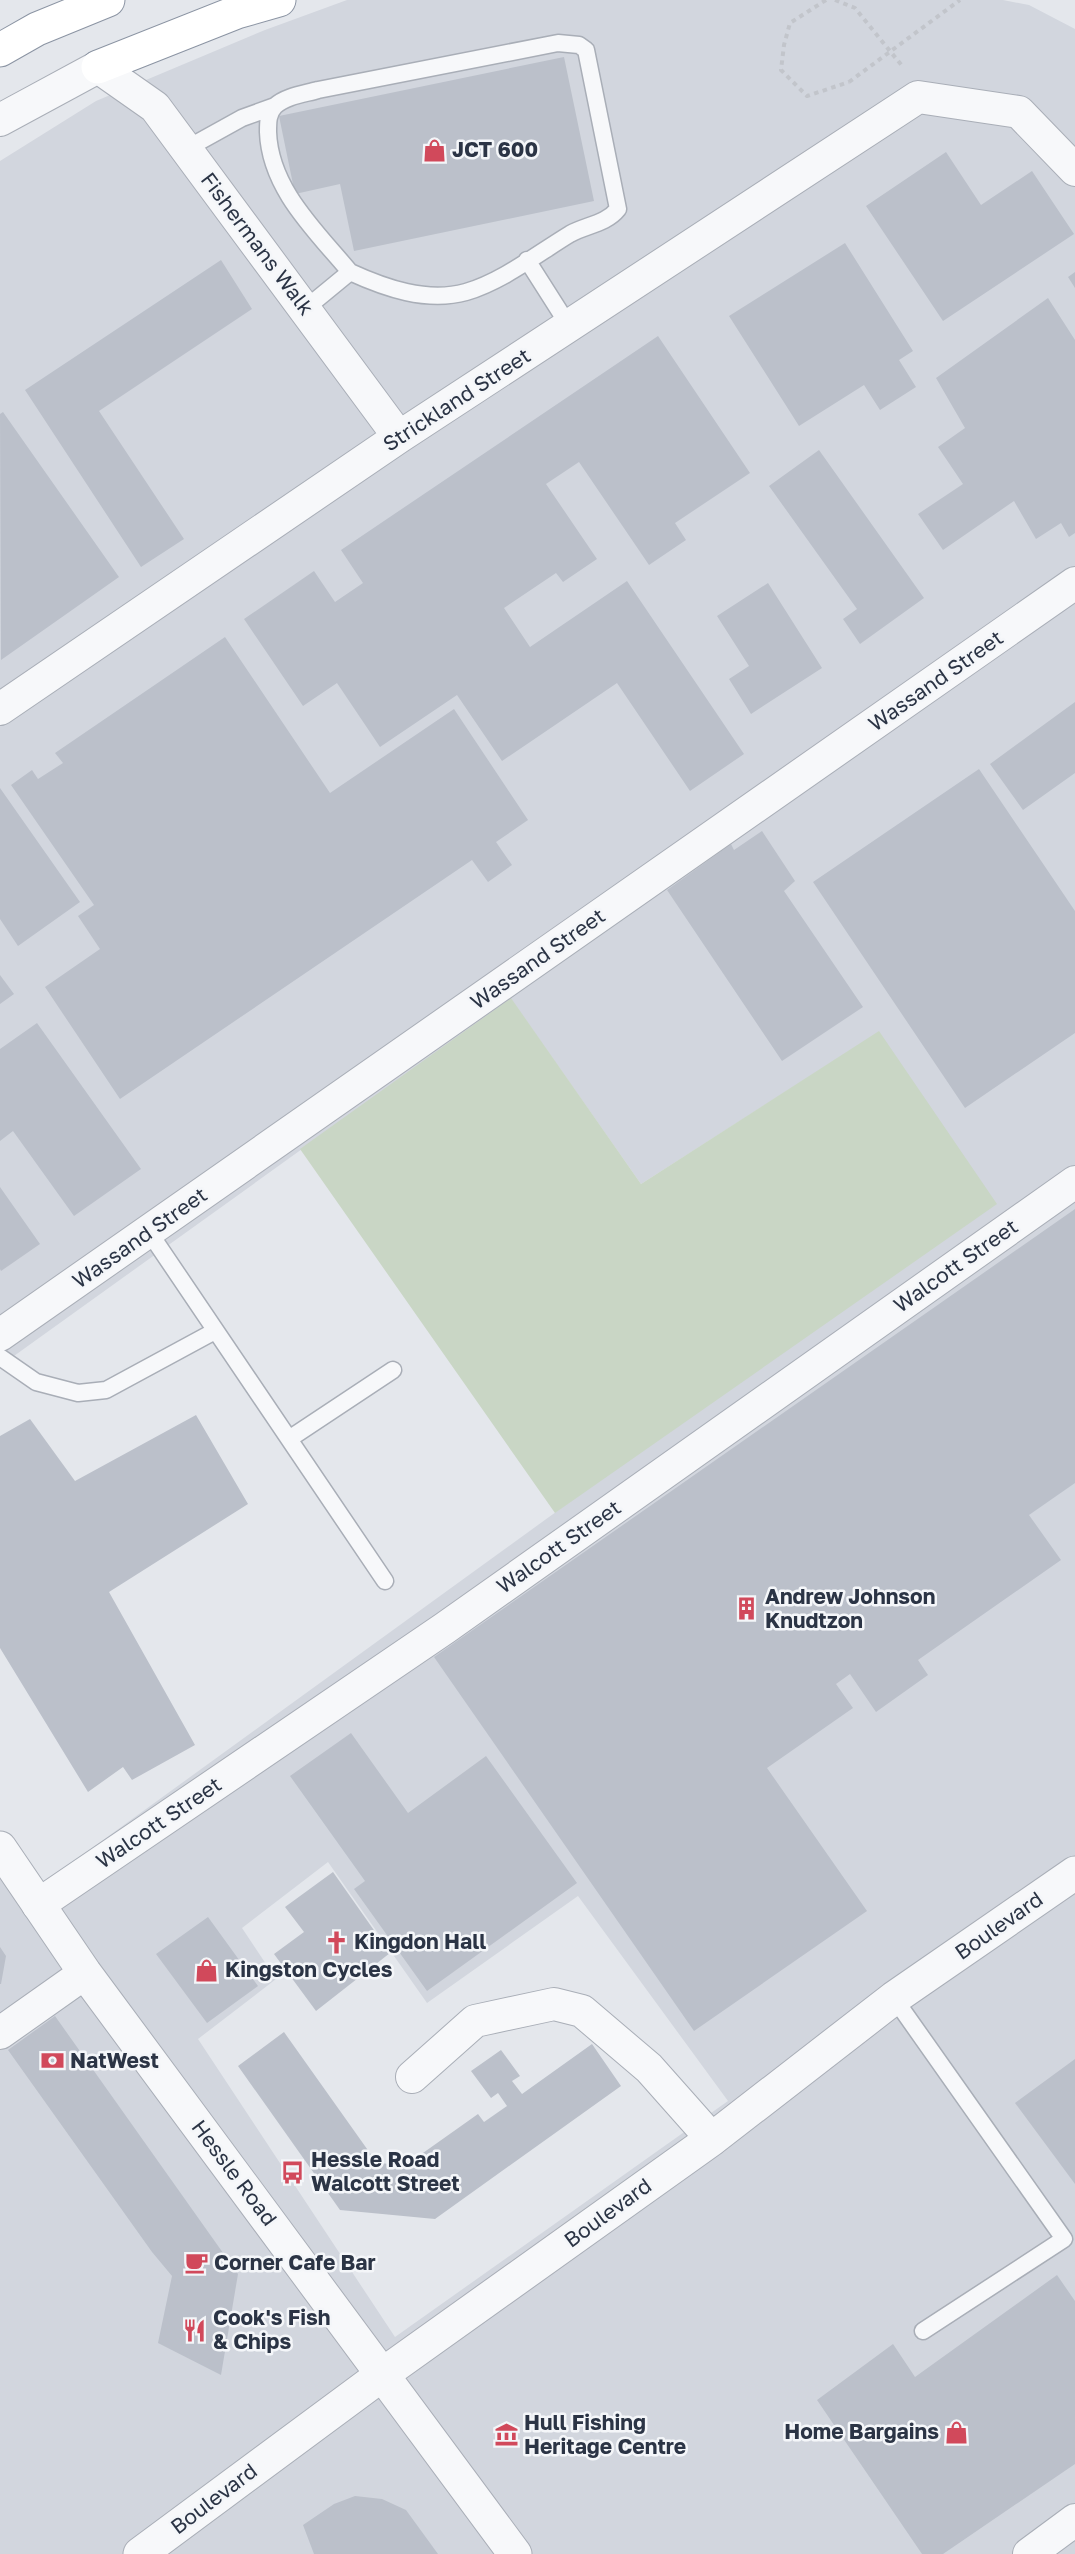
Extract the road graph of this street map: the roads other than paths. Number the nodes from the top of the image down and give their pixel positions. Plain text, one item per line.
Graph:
1 (108, 0) edge
2 (279, 0) edge
3 (0, 50) edge
4 (98, 68) junction
5 (275, 106) junction
6 (0, 120) edge
7 (186, 149) junction
8 (1075, 170) edge
9 (528, 260) junction
10 (350, 272) junction
11 (305, 309) junction
12 (569, 326) junction
13 (399, 437) junction
14 (1075, 583) edge
15 (0, 709) edge
16 (1075, 1182) edge
17 (149, 1232) junction
18 (215, 1331) junction
19 (0, 1335) edge
20 (0, 1357) edge
21 (393, 1370) dead end
22 (290, 1439) junction
23 (386, 1581) dead end
24 (0, 1848) edge
25 (1075, 1873) edge
26 (38, 1905) junction
27 (85, 1973) junction
28 (894, 1998) junction
29 (0, 2033) edge
30 (412, 2077) dead end
31 (712, 2139) junction
32 (923, 2331) dead end
33 (383, 2374) junction
34 (1075, 2520) edge
35 (140, 2554) edge
36 (514, 2554) edge
37 (1029, 2554) edge

1 - 3 highway
2 - 4 highway
4 - 6 street
4 - 7 street, Fishermans Walk
5 - 7 lane
5 - 9 lane
5 - 10 lane
7 - 11 street, Fishermans Walk
8 - 12 street, Strickland Street
9 - 10 lane
9 - 12 lane
10 - 11 lane
11 - 13 street, Fishermans Walk
12 - 13 street, Strickland Street
13 - 15 street, Strickland Street
14 - 17 street, Wassand Street
16 - 26 street, Walcott Street
17 - 18 lane
17 - 19 street, Wassand Street
18 - 20 lane
18 - 22 lane
21 - 22 lane
22 - 23 lane
24 - 26 street, Hessle Road
25 - 28 street, Boulevard
26 - 27 street, Hessle Road
27 - 29 street
27 - 33 street, Hessle Road
28 - 31 street, Boulevard
28 - 32 lane
30 - 31 street
31 - 33 street, Boulevard
33 - 35 street, Boulevard
33 - 36 street, Hessle Road
34 - 37 street

